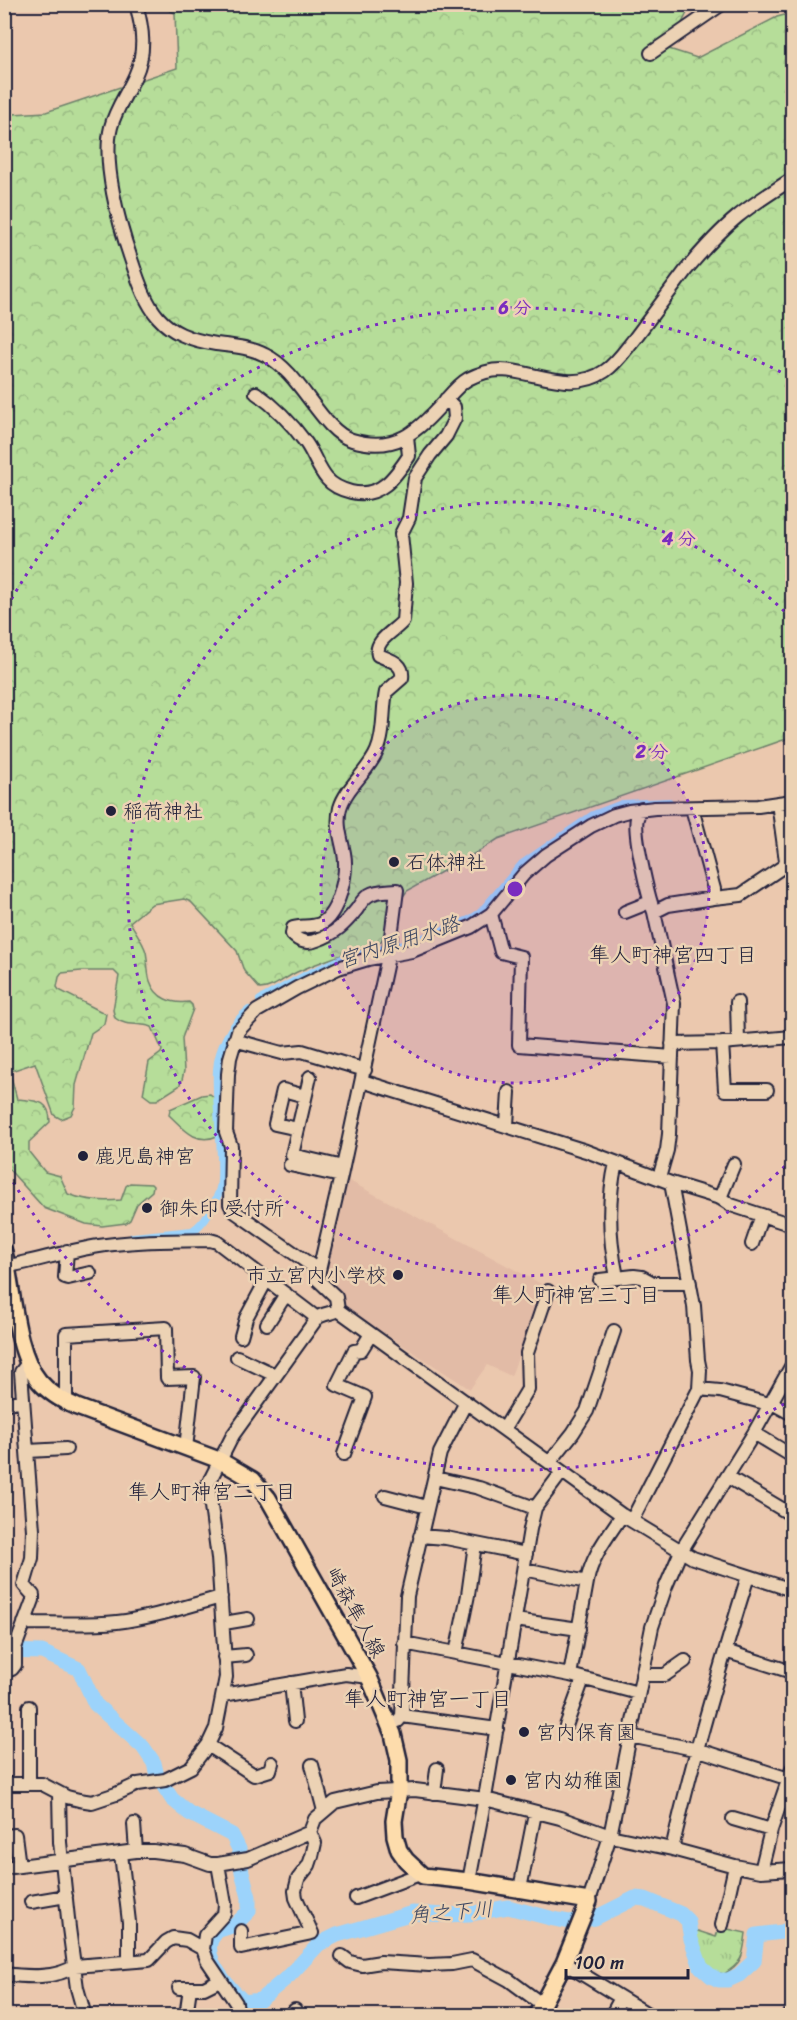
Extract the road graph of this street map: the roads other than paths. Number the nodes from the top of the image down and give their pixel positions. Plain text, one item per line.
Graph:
1 (136, 4) edge
2 (722, 4) edge
3 (651, 53) dead end
4 (792, 179) edge
5 (256, 393) dead end
6 (446, 399) junction
7 (407, 436) junction
8 (792, 801) edge
9 (778, 803) junction
10 (692, 808) junction
11 (641, 809) junction
12 (714, 898) junction
13 (652, 907) junction
14 (626, 912) dead end
15 (491, 914) junction
16 (389, 955) junction
17 (737, 1002) dead end
18 (792, 1036) edge
19 (305, 1038) dead end
20 (234, 1040) junction
21 (738, 1041) junction
22 (722, 1043) junction
23 (302, 1051) junction
24 (672, 1051) junction
25 (363, 1075) junction
26 (310, 1077) dead end
27 (767, 1090) dead end
28 (508, 1092) dead end
29 (305, 1096) junction
30 (507, 1125) junction
31 (298, 1129) junction
32 (616, 1163) junction
33 (734, 1164) dead end
34 (290, 1165) dead end
35 (342, 1172) junction
36 (665, 1180) junction
37 (720, 1198) junction
38 (762, 1215) junction
39 (792, 1225) edge
40 (752, 1244) dead end
41 (67, 1251) junction
42 (6, 1262) edge
43 (318, 1270) junction
44 (90, 1273) dead end
45 (617, 1277) junction
46 (267, 1279) junction
47 (600, 1280) dead end
48 (690, 1283) junction
49 (548, 1292) dead end
50 (286, 1294) junction
51 (338, 1310) junction
52 (317, 1317) junction
53 (267, 1324) dead end
54 (614, 1331) dead end
55 (371, 1334) junction
56 (241, 1336) dead end
57 (237, 1357) dead end
58 (28, 1363) junction
59 (792, 1365) edge
60 (275, 1375) junction
61 (699, 1389) junction
62 (23, 1400) junction
63 (66, 1402) junction
64 (466, 1402) junction
65 (772, 1403) junction
66 (4, 1404) edge
67 (792, 1413) edge
68 (504, 1429) junction
69 (754, 1434) junction
70 (186, 1448) junction
71 (66, 1449) dead end
72 (28, 1451) junction
73 (344, 1454) dead end
74 (792, 1456) edge
75 (219, 1460) junction
76 (550, 1462) junction
77 (562, 1472) junction
78 (728, 1477) junction
79 (435, 1478) junction
80 (385, 1496) dead end
81 (427, 1507) junction
82 (535, 1508) junction
83 (792, 1515) edge
84 (627, 1518) junction
85 (420, 1536) junction
86 (475, 1544) junction
87 (681, 1551) junction
88 (526, 1554) junction
89 (524, 1569) junction
90 (748, 1576) junction
91 (587, 1582) junction
92 (792, 1590) edge
93 (221, 1597) junction
94 (248, 1619) dead end
95 (515, 1620) junction
96 (24, 1623) junction
97 (224, 1623) junction
98 (579, 1629) junction
99 (404, 1643) junction
100 (725, 1651) junction
101 (456, 1653) junction
102 (246, 1655) dead end
103 (224, 1657) junction
104 (685, 1661) dead end
105 (507, 1662) junction
106 (4, 1672) edge
107 (792, 1672) edge
108 (570, 1675) junction
109 (642, 1675) junction
110 (369, 1677) junction
111 (583, 1679) junction
112 (291, 1683) junction
113 (638, 1694) junction
114 (224, 1695) junction
115 (28, 1707) dead end
116 (402, 1716) junction
117 (295, 1721) dead end
118 (566, 1726) dead end
119 (391, 1728) junction
120 (497, 1730) junction
121 (630, 1736) junction
122 (208, 1744) junction
123 (699, 1750) junction
124 (272, 1763) dead end
125 (312, 1765) dead end
126 (437, 1768) dead end
127 (791, 1776) edge
128 (4, 1784) edge
129 (29, 1784) junction
130 (399, 1790) junction
131 (59, 1793) junction
132 (434, 1793) junction
133 (485, 1799) junction
134 (324, 1811) junction
135 (535, 1813) junction
136 (734, 1819) dead end
137 (134, 1824) dead end
138 (771, 1830) junction
139 (310, 1832) junction
140 (4, 1836) edge
141 (610, 1836) junction
142 (672, 1849) junction
143 (136, 1851) junction
144 (121, 1854) junction
145 (63, 1860) junction
146 (224, 1862) junction
147 (19, 1866) junction
148 (735, 1866) junction
149 (4, 1868) edge
150 (792, 1869) edge
151 (761, 1871) junction
152 (420, 1874) junction
153 (469, 1881) junction
154 (520, 1889) junction
155 (66, 1896) junction
156 (356, 1898) dead end
157 (589, 1901) junction
158 (31, 1902) dead end
159 (722, 1925) dead end
160 (241, 1931) dead end
161 (203, 1949) junction
162 (342, 1956) dead end
163 (129, 1961) junction
164 (564, 1963) junction
165 (75, 1966) junction
166 (4, 1974) edge
167 (220, 1980) junction
168 (621, 1998) junction
169 (539, 2010) edge
170 (85, 2016) edge
171 (186, 2016) edge
172 (238, 2016) edge
173 (610, 2016) edge
174 (651, 2016) edge

1 - 7 street
2 - 3 street
4 - 6 street
5 - 7 street
6 - 7 street
6 - 16 street
8 - 9 street
9 - 10 street
9 - 12 street
10 - 11 street
10 - 12 street
11 - 13 street
11 - 15 street
12 - 13 street
13 - 14 street
13 - 24 street
15 - 16 street
15 - 24 street
16 - 20 street
16 - 25 street
17 - 21 street
18 - 21 street
19 - 23 street
20 - 23 street
20 - 43 street
21 - 22 street
22 - 24 street
22 - 27 street
23 - 25 street
24 - 36 street
25 - 30 street
25 - 35 street
26 - 29 street
28 - 30 street
29 - 31 street
29 - 31 street
30 - 32 street
31 - 35 street
32 - 36 street
32 - 45 street
33 - 37 street
34 - 35 street
35 - 43 street
36 - 37 street
36 - 48 street
37 - 38 street
38 - 39 street
38 - 40 street
41 - 42 street
41 - 44 street
41 - 46 street
42 - 58 main road, 崎森隼人線
43 - 51 street
45 - 47 street
45 - 48 street
46 - 50 street
46 - 56 street
48 - 61 street
49 - 68 street
50 - 52 street
50 - 53 street
51 - 52 street
51 - 55 street
52 - 60 street
54 - 76 street
55 - 64 street
55 - 73 street
57 - 60 street
58 - 62 street
58 - 63 main road, 崎森隼人線
59 - 65 street
60 - 75 street
61 - 65 street
61 - 84 street
62 - 66 street
62 - 72 street
63 - 70 main road, 崎森隼人線
63 - 70 street
64 - 68 street
64 - 79 street
65 - 67 street
65 - 69 street
68 - 76 street
69 - 74 street
69 - 78 street
70 - 75 main road, 崎森隼人線
71 - 72 street
72 - 96 street
75 - 93 street
75 - 110 main road, 崎森隼人線
76 - 77 street
77 - 82 street
77 - 84 street
78 - 83 street
78 - 87 street
79 - 81 street
79 - 82 street
80 - 81 street
81 - 85 street
82 - 88 street
84 - 87 street
84 - 91 street
85 - 86 street
85 - 99 street
86 - 88 street
86 - 101 street
87 - 90 street
87 - 109 street
88 - 89 street
89 - 91 street
89 - 95 street
90 - 92 street
90 - 100 street
91 - 98 street
93 - 96 street
93 - 97 street
94 - 97 street
95 - 98 street
95 - 105 street
96 - 106 street
97 - 103 street
98 - 108 street
99 - 101 street
99 - 116 street
100 - 107 street
100 - 123 street
101 - 105 street
102 - 103 street
103 - 114 street
104 - 109 street
105 - 108 street
105 - 120 street
108 - 111 street
109 - 113 street
110 - 112 street
110 - 119 main road, 崎森隼人線
111 - 113 street
111 - 118 street
112 - 114 street
112 - 117 street
113 - 121 street
114 - 122 street
115 - 129 street
116 - 119 street
116 - 120 street
119 - 130 main road, 崎森隼人線
120 - 133 street
121 - 123 street
121 - 141 street
122 - 124 street
122 - 131 street
123 - 127 street
123 - 142 street
125 - 134 street
126 - 132 street
127 - 138 street
128 - 129 street
129 - 131 street
130 - 132 street
130 - 134 street
130 - 152 main road, 崎森隼人線
131 - 145 street
132 - 133 street
133 - 135 street
133 - 153 street
134 - 139 street
135 - 141 street
135 - 154 street
136 - 138 street
137 - 143 street
138 - 151 street
139 - 146 street
139 - 160 street
140 - 147 street
141 - 142 street
141 - 157 street
142 - 148 street
143 - 144 street
143 - 146 street
144 - 145 street
144 - 163 street
145 - 147 street
145 - 155 street
146 - 161 street
147 - 149 street
148 - 151 street
148 - 159 street
150 - 151 street
152 - 153 main road
152 - 156 street
153 - 154 main road
154 - 157 main road
155 - 158 street
155 - 165 street
157 - 164 main road
161 - 163 street
161 - 167 street
162 - 169 street
163 - 165 street
164 - 168 street
164 - 169 main road
165 - 166 street
165 - 170 street
167 - 171 street
167 - 172 street
168 - 173 street
168 - 174 street

